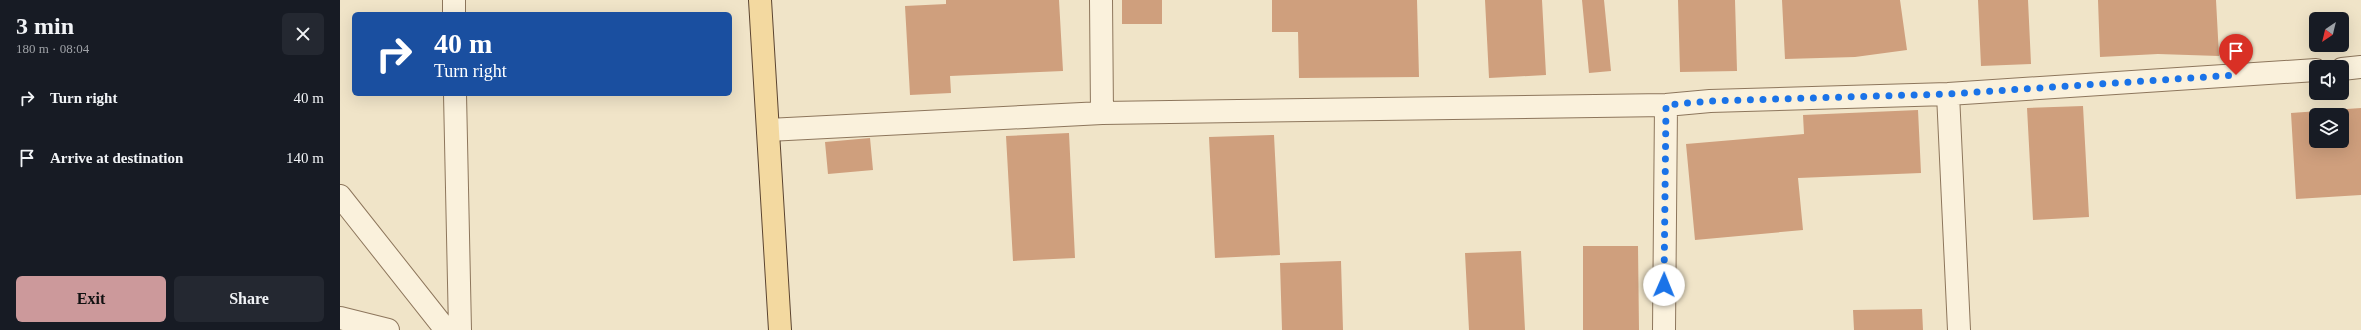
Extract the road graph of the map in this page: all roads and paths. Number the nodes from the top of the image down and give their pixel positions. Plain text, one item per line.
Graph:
1 (454, 0) edge
2 (760, 0) edge
3 (1101, 0) edge
4 (454, 12) edge
5 (2361, 67) edge
6 (2349, 68) edge
7 (2309, 70) edge
8 (1948, 94) junction
9 (455, 96) edge
10 (1666, 105) junction
11 (1102, 113) junction
12 (768, 130) junction
13 (340, 196) edge
14 (340, 318) edge
15 (388, 330) edge
16 (446, 330) edge
17 (460, 330) edge
18 (780, 330) edge
19 (1664, 330) edge
20 (1959, 330) edge

1 - 4 street
2 - 12 main road
3 - 11 street
5 - 6 street
7 - 8 street
8 - 10 street
8 - 20 street
9 - 17 street
10 - 11 street
10 - 19 street
11 - 12 street
12 - 18 main road
13 - 16 street
14 - 15 street

